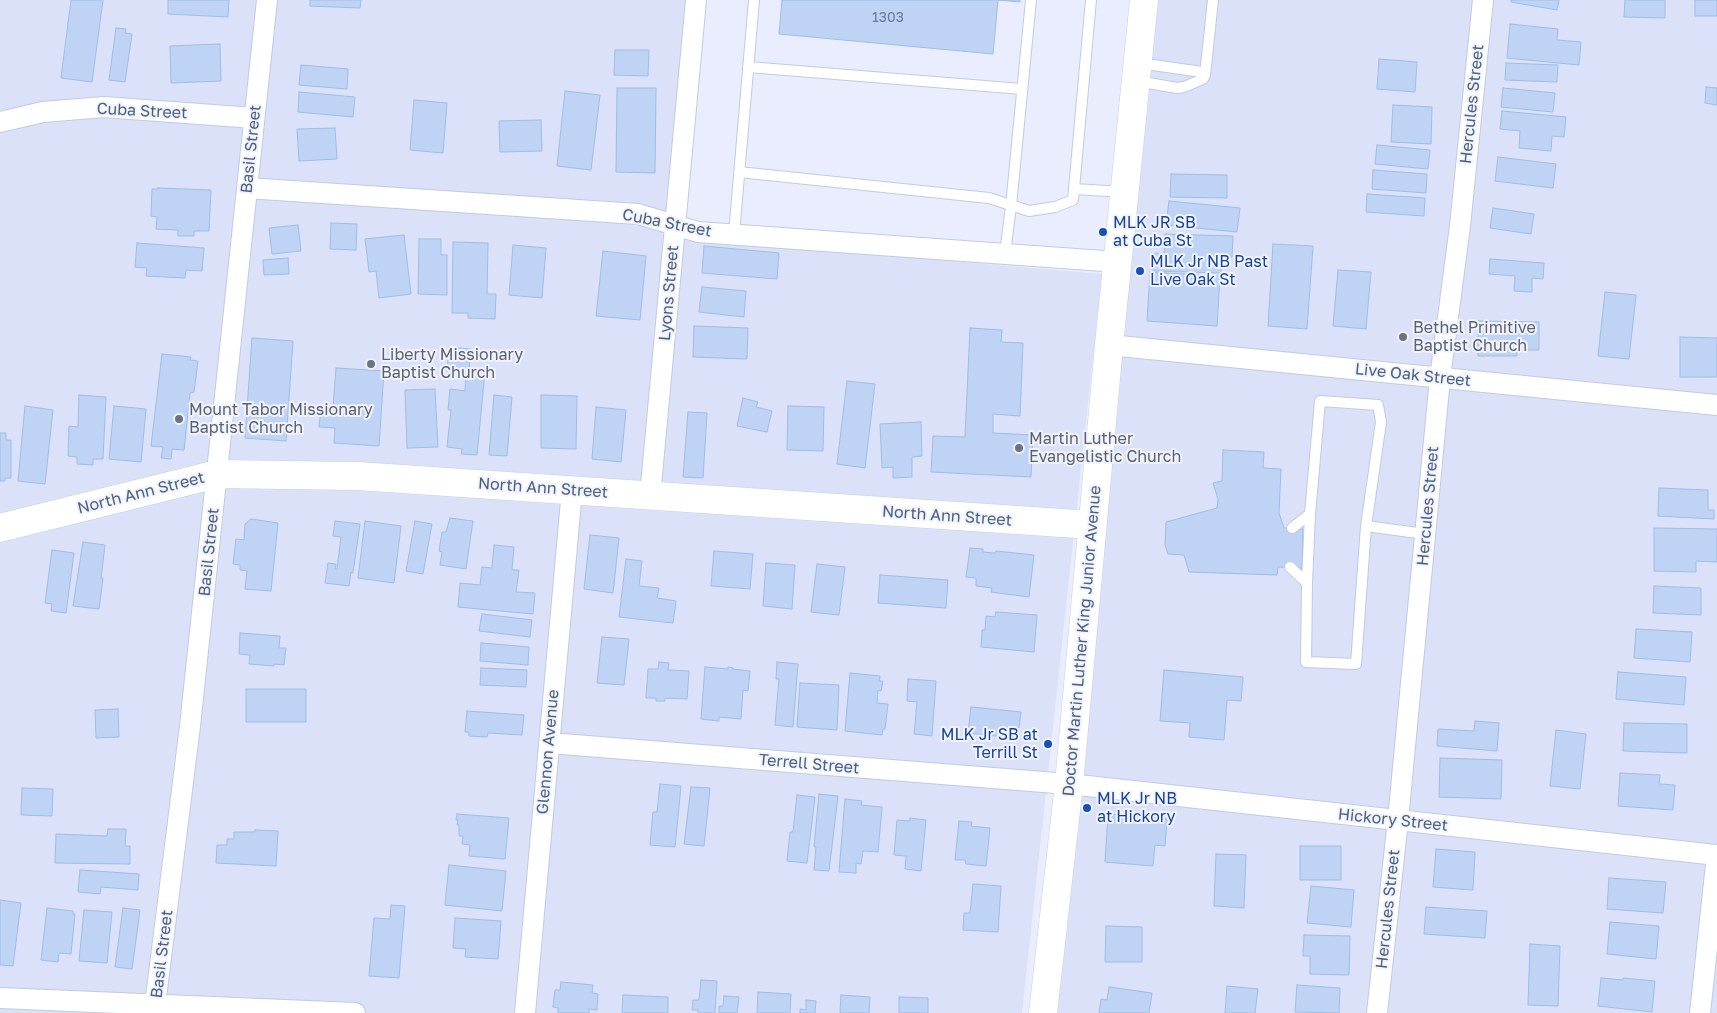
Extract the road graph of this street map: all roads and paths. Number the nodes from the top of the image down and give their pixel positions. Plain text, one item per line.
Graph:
1 (267, 0) edge
2 (696, 0) edge
3 (754, 0) edge
4 (1031, 0) edge
5 (1091, 0) edge
6 (1144, 0) edge
7 (1213, 0) edge
8 (1483, 0) edge
9 (748, 67) junction
10 (1137, 72) junction
11 (1205, 74) junction
12 (1022, 88) junction
13 (254, 118) junction
14 (0, 122) edge
15 (739, 172) junction
16 (247, 188) junction
17 (1074, 188) junction
18 (1125, 192) junction
19 (1011, 206) junction
20 (675, 225) junction
21 (734, 234) junction
22 (1005, 254) junction
23 (1118, 262) junction
24 (1109, 346) junction
25 (1440, 378) junction
26 (1717, 405) edge
27 (217, 474) junction
28 (572, 490) junction
29 (650, 496) junction
30 (1310, 514) junction
31 (1092, 525) junction
32 (1366, 526) junction
33 (0, 528) edge
34 (1292, 528) dead end
35 (1425, 534) junction
36 (1290, 567) dead end
37 (1306, 583) junction
38 (549, 743) junction
39 (1069, 784) junction
40 (1398, 820) junction
41 (1717, 855) edge
42 (0, 998) edge
43 (155, 1009) edge
44 (354, 1013) edge
45 (525, 1013) edge
46 (1043, 1013) edge
47 (1377, 1013) edge
48 (1700, 1013) edge

1 - 13 street, Basil Street
2 - 20 street, Lyons Street
3 - 9 lane
4 - 12 lane
5 - 17 lane
6 - 10 street, Doctor Martin Luther King Junior Avenue
7 - 11 lane
8 - 25 street, Hercules Street
9 - 12 lane
9 - 15 lane
10 - 11 lane
10 - 11 lane
10 - 18 street, Doctor Martin Luther King Junior Avenue
12 - 19 lane
13 - 14 street, Cuba Street
13 - 16 street, Basil Street
15 - 19 lane
15 - 21 lane
16 - 20 street, Cuba Street
16 - 27 street, Basil Street
17 - 18 lane
17 - 19 lane
18 - 23 street, Doctor Martin Luther King Junior Avenue
19 - 22 lane
20 - 21 street, Cuba Street
20 - 29 street, Lyons Street
21 - 22 street, Cuba Street
22 - 23 street, Cuba Street
23 - 24 street, Doctor Martin Luther King Junior Avenue
24 - 25 street, Live Oak Street
24 - 31 street, Doctor Martin Luther King Junior Avenue
25 - 26 street, Live Oak Street
25 - 35 street, Hercules Street
27 - 28 street, North Ann Street
27 - 33 street, North Ann Street
27 - 43 street, Basil Street
28 - 29 street, North Ann Street
28 - 38 street, Glennon Avenue
29 - 31 street, North Ann Street
30 - 32 lane
30 - 34 lane
30 - 37 lane
31 - 39 street, Doctor Martin Luther King Junior Avenue
32 - 35 lane
32 - 37 lane
35 - 40 street, Hercules Street
36 - 37 lane
38 - 39 street, Terrell Street
38 - 45 street, Glennon Avenue
39 - 40 street, Hickory Street
39 - 46 street, Doctor Martin Luther King Junior Avenue
40 - 41 street, Hickory Street
40 - 47 street, Hercules Street
41 - 48 street
42 - 43 street
43 - 44 street

